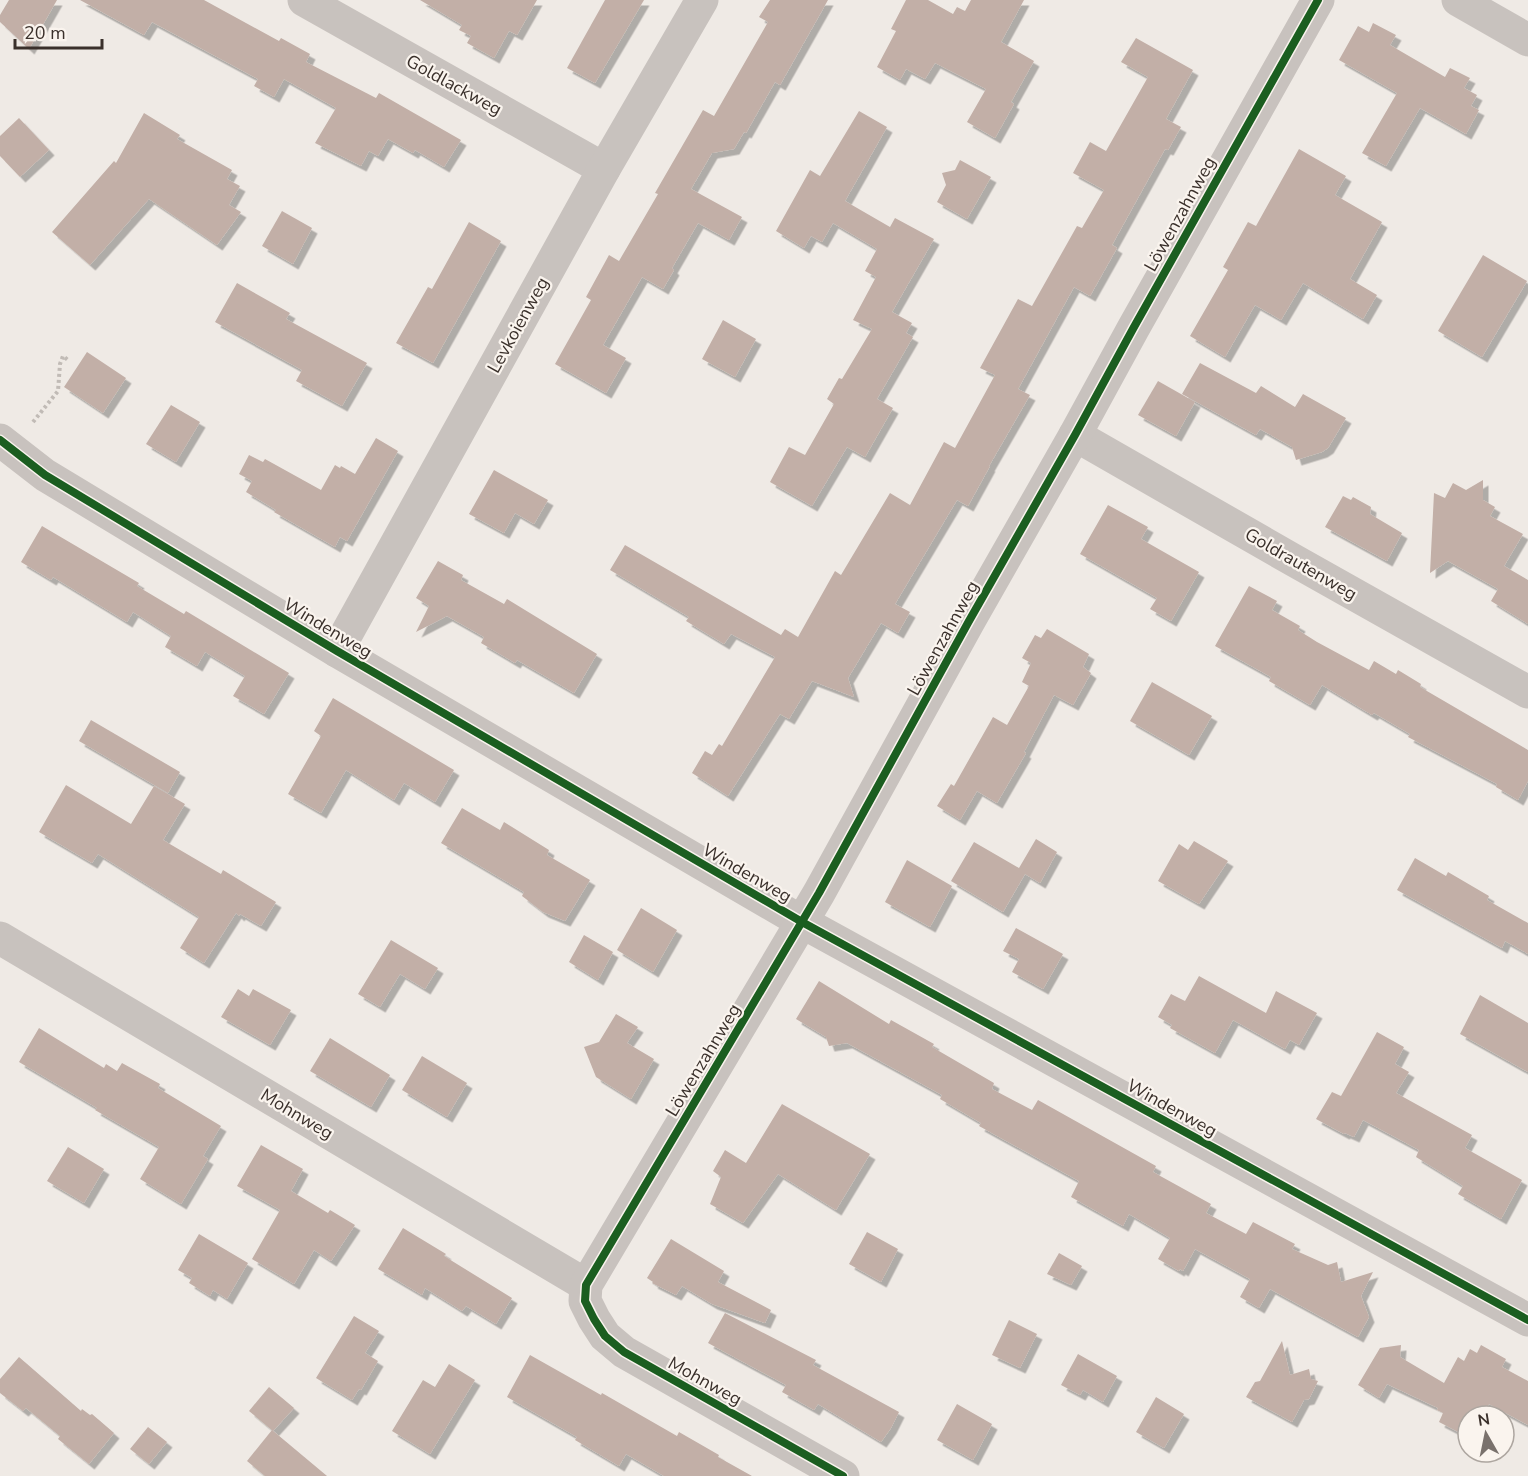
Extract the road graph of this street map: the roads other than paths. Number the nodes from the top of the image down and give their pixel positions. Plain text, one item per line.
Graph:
1 (304, 0) edge
2 (702, 0) edge
3 (1318, 0) edge
4 (1458, 0) edge
5 (1528, 40) edge
6 (604, 169) junction
7 (1075, 435) junction
8 (0, 440) edge
9 (338, 651) junction
10 (1528, 692) edge
11 (802, 922) junction
12 (0, 938) edge
13 (586, 1285) junction
14 (1528, 1320) edge
15 (843, 1476) edge

1 - 6 street, Goldlackweg
2 - 6 street, Levkoienweg
3 - 7 street, Löwenzahnweg
4 - 5 street
6 - 9 street, Levkoienweg
7 - 10 street, Goldrautenweg
7 - 11 street, Löwenzahnweg
8 - 9 street, Windenweg
9 - 11 street, Windenweg
11 - 13 street, Löwenzahnweg
11 - 14 street, Windenweg
12 - 13 street, Mohnweg
13 - 15 street, Mohnweg

